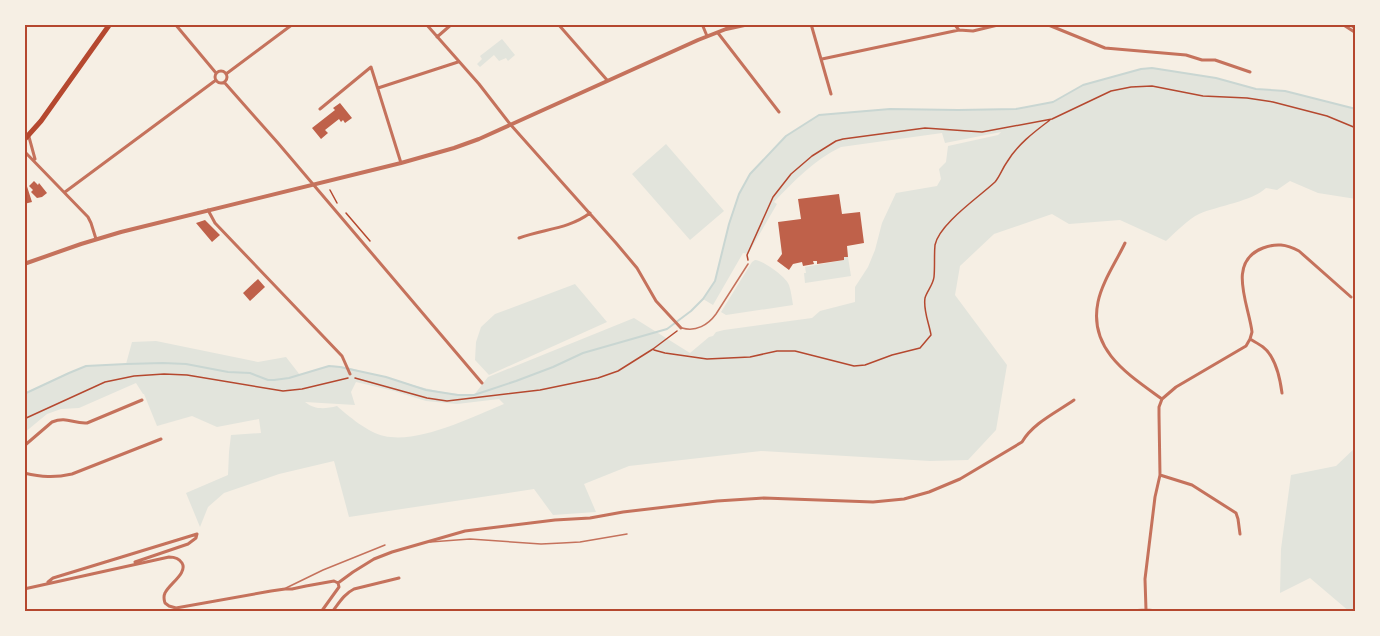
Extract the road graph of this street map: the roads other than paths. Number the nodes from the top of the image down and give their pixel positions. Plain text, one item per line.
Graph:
1 (110, 24) edge
2 (175, 24) edge
3 (293, 24) edge
4 (426, 24) edge
5 (452, 24) edge
6 (558, 24) edge
7 (749, 24) edge
8 (811, 24) edge
9 (954, 24) edge
10 (1002, 24) edge
11 (1046, 24) edge
12 (1342, 24) edge
13 (1350, 24) edge
14 (702, 25) edge
15 (726, 27) edge
16 (959, 30) junction
17 (1356, 31) edge
18 (718, 32) junction
19 (707, 36) junction
20 (437, 37) junction
21 (822, 59) junction
22 (458, 62) junction
23 (216, 72) junction
24 (1250, 72) dead end
25 (226, 74) junction
26 (216, 80) junction
27 (607, 80) junction
28 (224, 81) junction
29 (378, 88) junction
30 (831, 94) dead end
31 (320, 109) dead end
32 (779, 112) dead end
33 (510, 124) junction
34 (26, 137) edge
35 (24, 151) edge
36 (35, 161) junction
37 (401, 164) junction
38 (313, 185) junction
39 (65, 192) junction
40 (208, 210) junction
41 (590, 213) junction
42 (519, 237) dead end
43 (96, 239) junction
44 (1125, 243) dead end
45 (24, 264) edge
46 (748, 264) road end
47 (1351, 297) dead end
48 (681, 328) joint
49 (1250, 339) junction
50 (350, 374) dead end
51 (482, 383) dead end
52 (1282, 393) dead end
53 (1162, 399) junction
54 (142, 400) dead end
55 (1074, 400) dead end
56 (161, 439) dead end
57 (24, 446) edge
58 (24, 473) edge
59 (1160, 476) junction
60 (627, 534) dead end
61 (1240, 534) dead end
62 (429, 542) junction
63 (385, 545) dead end
64 (122, 567) junction
65 (399, 578) dead end
66 (46, 583) junction
67 (338, 583) junction
68 (24, 589) edge
69 (285, 589) junction
70 (1146, 610) junction
71 (321, 612) edge
72 (332, 612) edge
73 (1113, 612) edge
74 (1171, 612) edge

1 - 34 main road
2 - 23 street
3 - 25 street
4 - 20 street
5 - 20 street
6 - 27 street
7 - 15 street
8 - 21 street
9 - 16 street
10 - 16 street
11 - 24 street
12 - 17 street
13 - 17 street
14 - 19 street
15 - 18 street
16 - 21 street
18 - 19 street
18 - 32 street
19 - 27 street
20 - 22 street
21 - 30 street
22 - 29 street
22 - 33 street
23 - 25 street
23 - 26 street
25 - 28 street
26 - 28 street
26 - 39 street
27 - 33 street
28 - 38 street
29 - 31 street
29 - 37 street
33 - 37 street
33 - 41 street
34 - 36 street
35 - 36 street
36 - 39 street
37 - 38 street
38 - 40 street
38 - 51 street
39 - 43 street
40 - 43 street
40 - 50 street
41 - 42 street
41 - 48 street
43 - 45 street
44 - 53 street
46 - 48 lane
47 - 49 street
49 - 52 street
49 - 53 street
53 - 59 street
54 - 57 street
55 - 62 street
56 - 58 street
59 - 61 street
59 - 70 street
60 - 62 lane
62 - 67 street
63 - 69 lane
64 - 66 street
64 - 66 street
64 - 69 street
65 - 72 street
66 - 68 street
67 - 69 street
67 - 71 street
70 - 73 street
70 - 74 street

